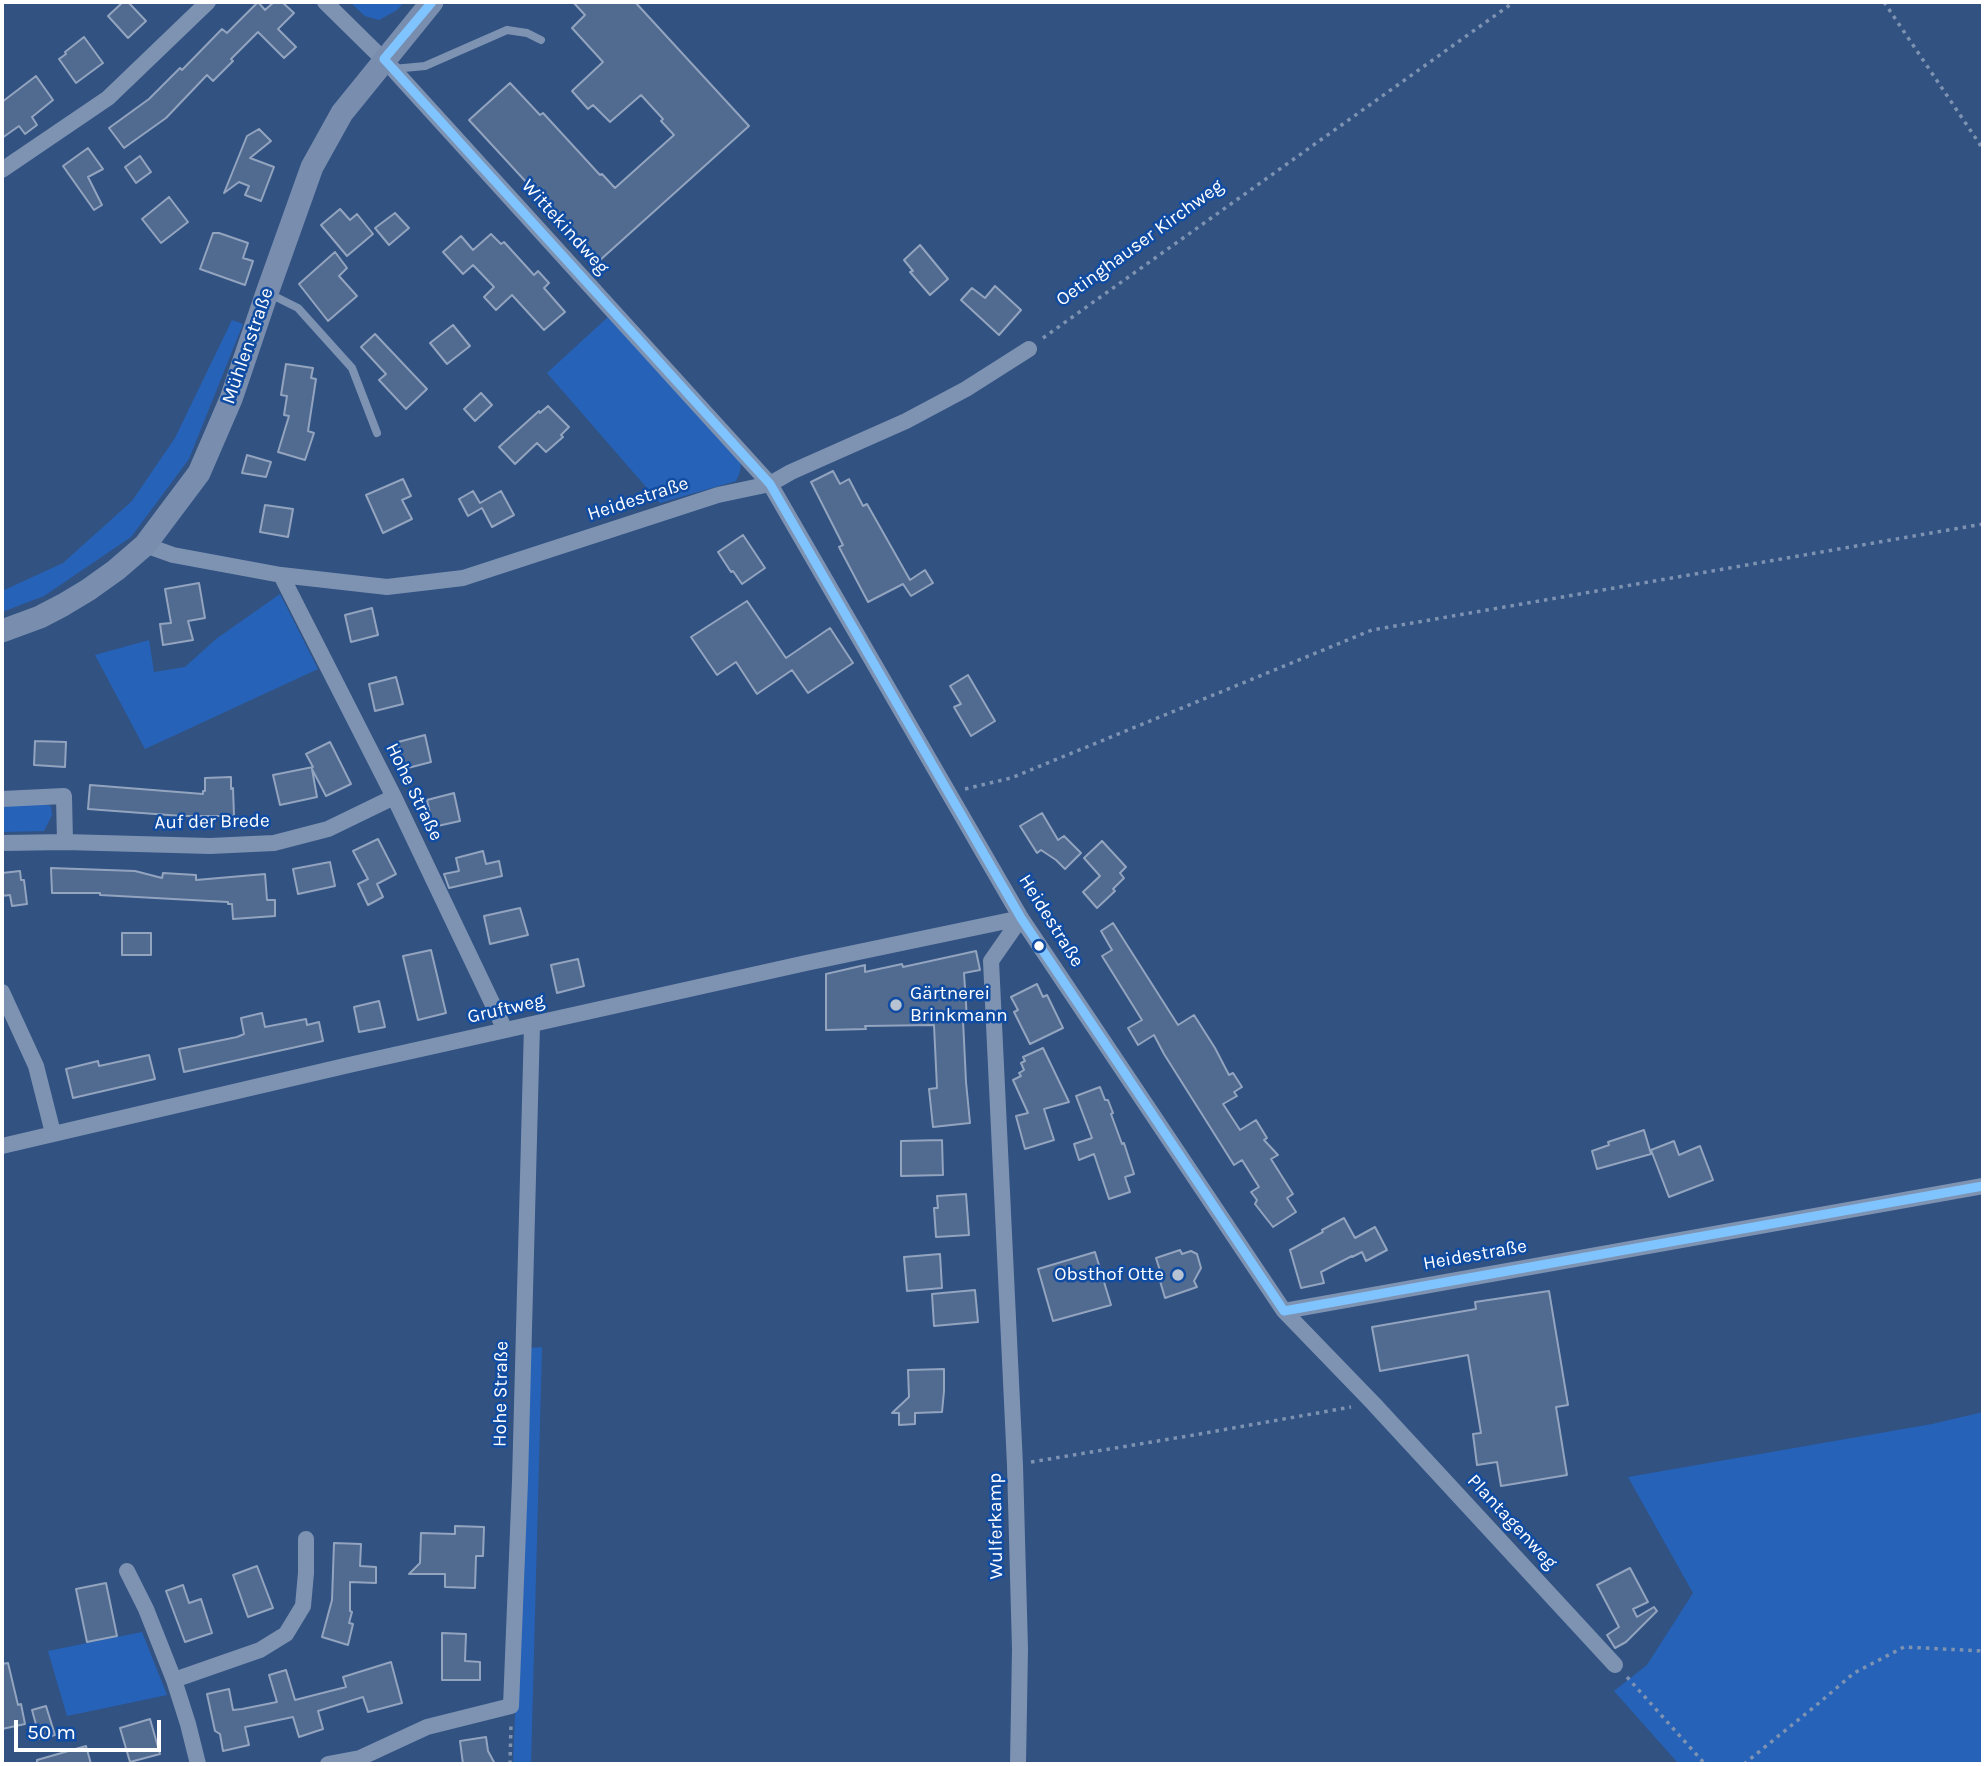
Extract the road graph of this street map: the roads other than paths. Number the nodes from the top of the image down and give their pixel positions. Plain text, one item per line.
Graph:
1 (208, 2) edge
2 (325, 2) edge
3 (432, 2) edge
4 (541, 40) dead end
5 (388, 64) junction
6 (2, 170) edge
7 (267, 292) junction
8 (1028, 349) road end
9 (377, 433) dead end
10 (770, 484) junction
11 (145, 545) junction
12 (281, 575) junction
13 (2, 631) edge
14 (394, 797) junction
15 (2, 799) edge
16 (65, 842) junction
17 (2, 843) edge
18 (1021, 918) junction
19 (2, 992) edge
20 (532, 1025) junction
21 (505, 1030) junction
22 (53, 1133) junction
23 (2, 1146) edge
24 (1983, 1186) edge
25 (1284, 1311) junction
26 (306, 1539) dead end
27 (127, 1571) dead end
28 (1615, 1665) road end
29 (174, 1680) junction
30 (360, 1761) edge
31 (198, 1764) edge
32 (328, 1764) edge
33 (1018, 1764) edge

1 - 6 street
2 - 5 street, Wittekindweg
3 - 5 street, Mühlenstraße
4 - 5 lane
5 - 7 street, Mühlenstraße
5 - 10 street, Wittekindweg
7 - 9 lane
7 - 11 street, Mühlenstraße
8 - 10 street
10 - 12 street, Heidestraße
10 - 18 street, Heidestraße
11 - 12 street, Heidestraße
11 - 13 street, Mühlenstraße
12 - 14 street, Hohe Straße
14 - 16 street, Auf der Brede
14 - 21 street, Hohe Straße
15 - 16 street
16 - 17 street, Auf der Brede
18 - 20 street, Gruftweg
18 - 25 street, Heidestraße
18 - 33 street, Wulferkamp
19 - 22 street
20 - 21 street, Gruftweg
20 - 30 street, Hohe Straße
21 - 22 street, Gruftweg
22 - 23 street, Gruftweg
24 - 25 street, Heidestraße
25 - 28 street, Plantagenweg
26 - 29 street
27 - 29 street
29 - 31 street
30 - 32 street

